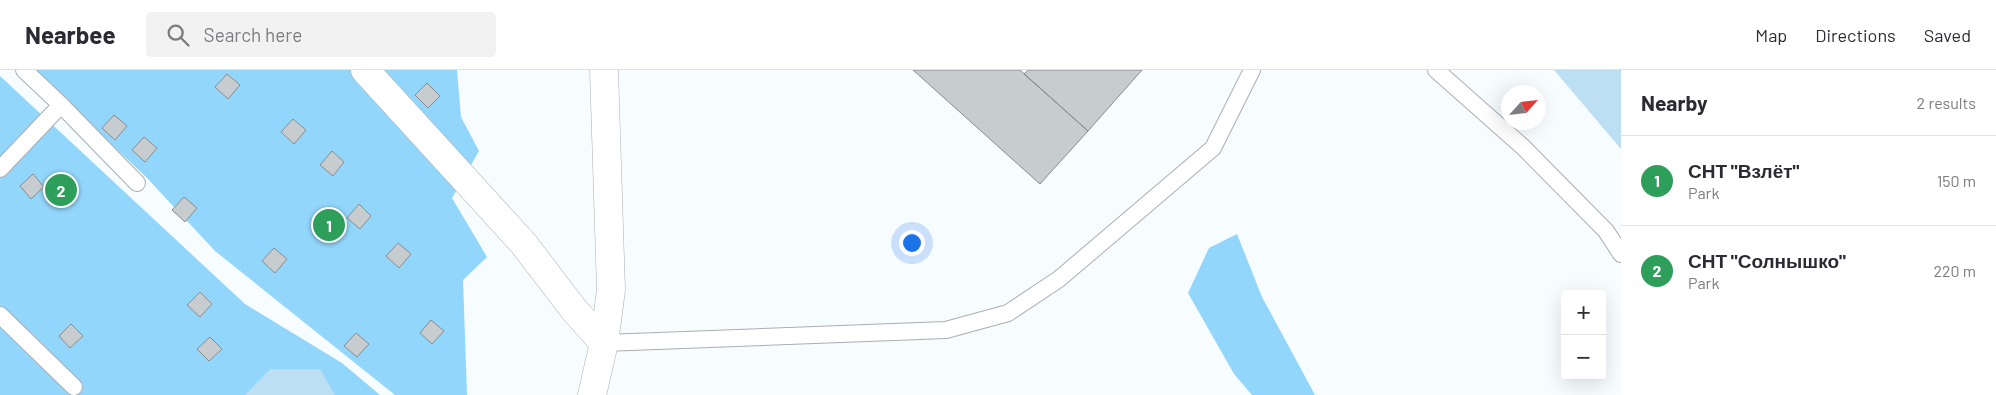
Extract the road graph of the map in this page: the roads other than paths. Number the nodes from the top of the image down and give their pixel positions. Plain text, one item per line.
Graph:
1 (24, 70) edge
2 (365, 70) edge
3 (604, 70) edge
4 (1252, 70) edge
5 (1436, 70) edge
6 (61, 105) junction
7 (0, 169) edge
8 (137, 183) dead end
9 (1621, 254) edge
10 (0, 315) edge
11 (604, 343) junction
12 (74, 387) dead end
13 (592, 395) edge

1 - 6 lane
2 - 11 street
3 - 11 street
4 - 11 lane
5 - 9 lane
6 - 7 lane
6 - 8 lane
10 - 12 lane
11 - 13 street

